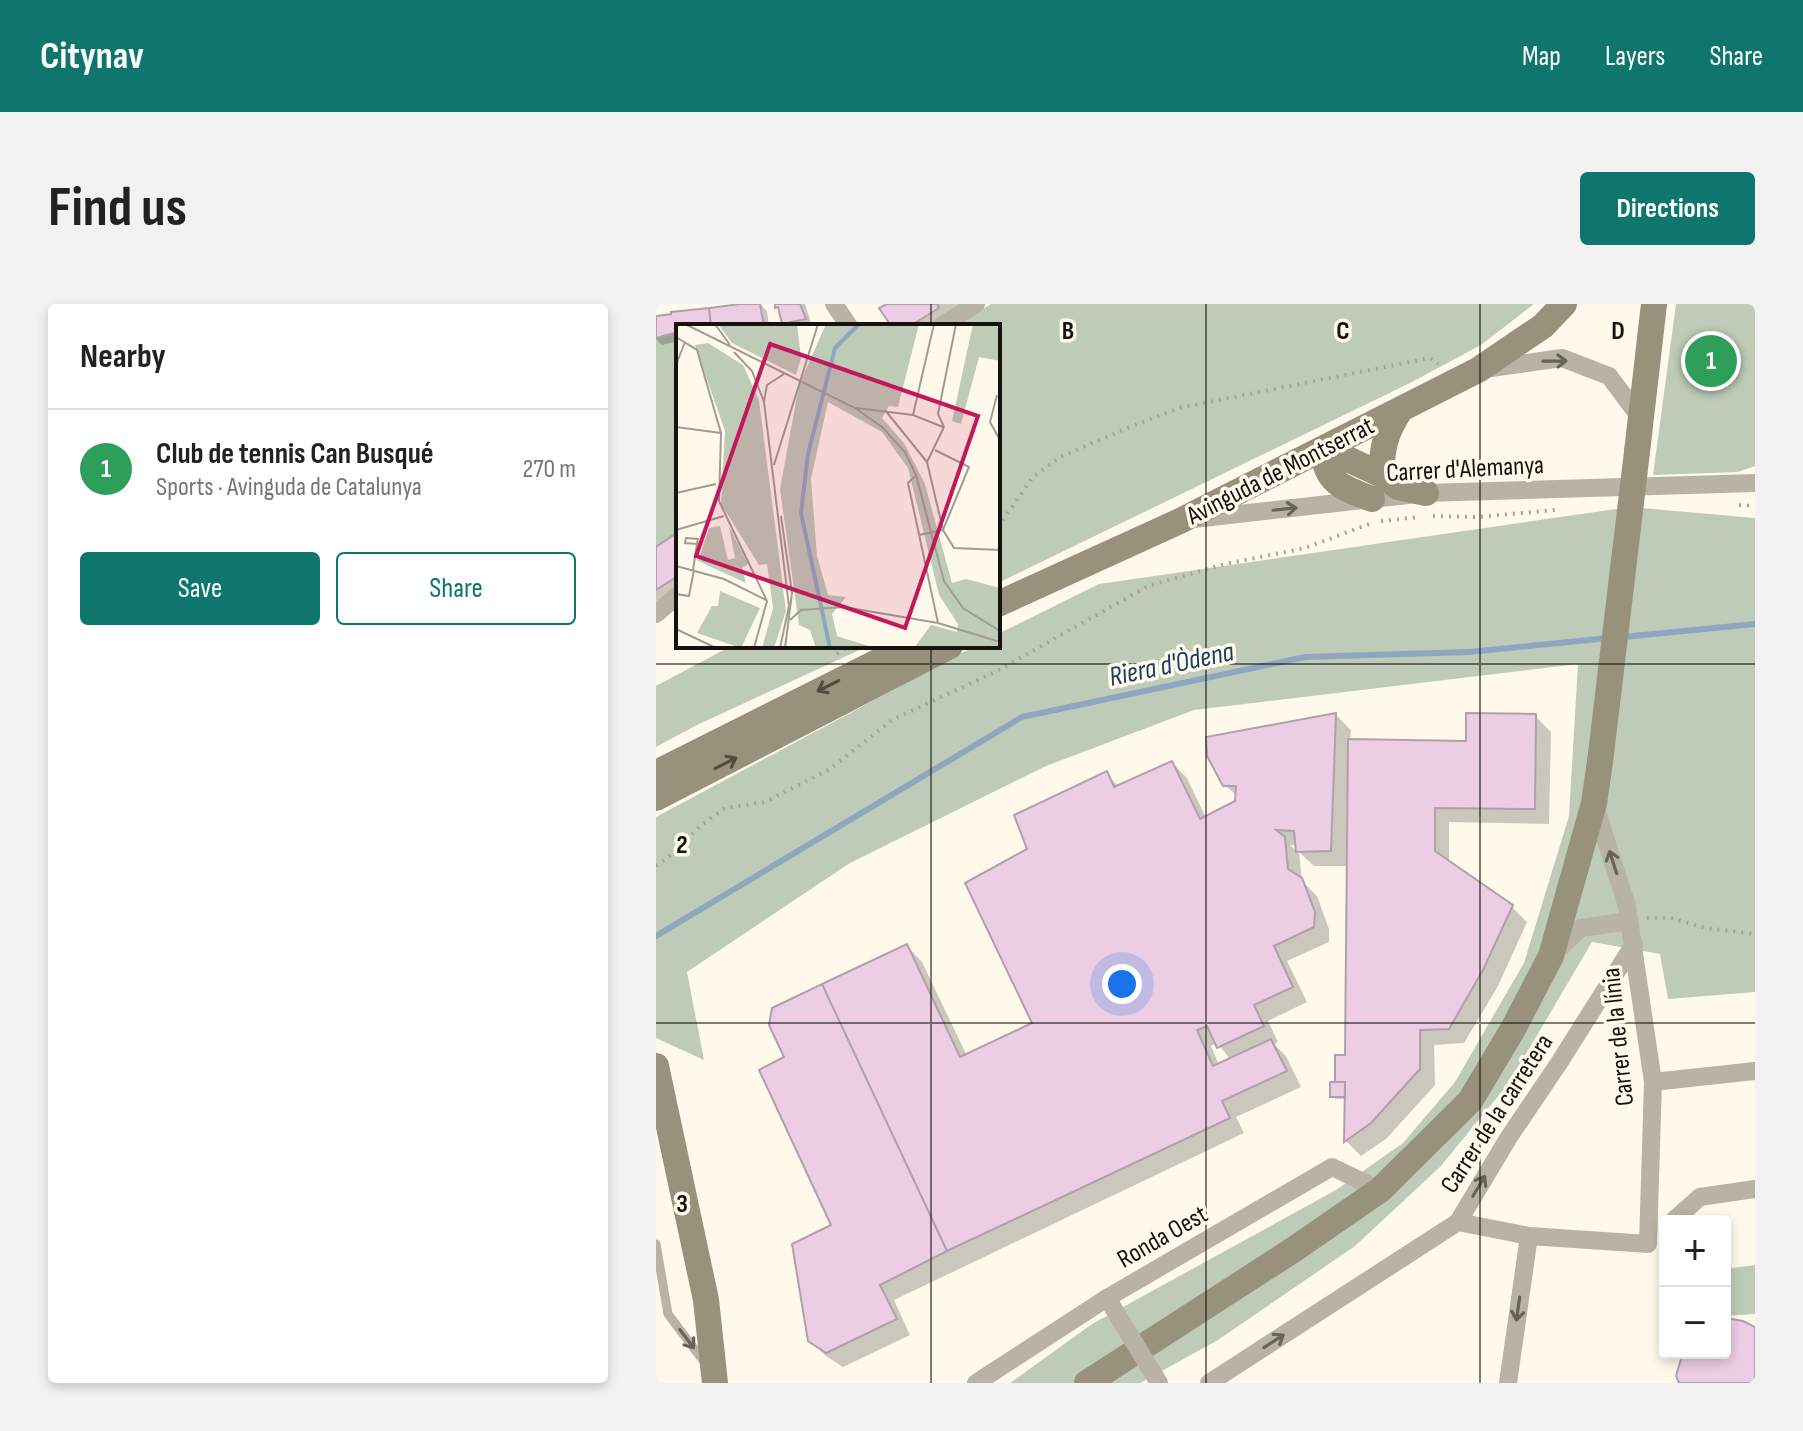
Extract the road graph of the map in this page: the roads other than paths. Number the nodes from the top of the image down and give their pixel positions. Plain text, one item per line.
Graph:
1 (834, 304) edge
2 (976, 304) edge
3 (1564, 304) edge
4 (1654, 304) edge
5 (848, 324) edge
6 (944, 324) edge
7 (1478, 370) junction
8 (1402, 409) junction
9 (1642, 420) junction
10 (1324, 448) junction
11 (1755, 483) edge
12 (1377, 487) junction
13 (1426, 493) joint
14 (1180, 521) junction
15 (1080, 567) junction
16 (676, 597) edge
17 (1000, 603) edge
18 (656, 614) edge
19 (1000, 619) edge
20 (905, 648) edge
21 (946, 648) edge
22 (656, 773) edge
23 (656, 798) edge
24 (1594, 803) junction
25 (1629, 921) junction
26 (1634, 944) junction
27 (1551, 956) junction
28 (656, 1068) edge
29 (1755, 1071) edge
30 (1653, 1082) junction
31 (1755, 1189) edge
32 (1380, 1190) junction
33 (1680, 1215) edge
34 (1458, 1222) junction
35 (1659, 1234) edge
36 (1529, 1236) junction
37 (656, 1244) edge
38 (1648, 1244) junction
39 (659, 1284) edge
40 (1107, 1298) junction
41 (715, 1379) edge
42 (976, 1383) edge
43 (1087, 1383) edge
44 (1159, 1383) edge
45 (1209, 1383) edge
46 (1508, 1383) edge

1 - 5 street
2 - 6 street
3 - 7 street, Avinguda de Montserrat
4 - 9 street
7 - 8 street, Avinguda de Montserrat
7 -> 9 street, Avinguda de Montserrat
8 - 10 street, Avinguda de Montserrat
8 - 12 street
9 - 24 street, bridge
10 - 12 street
10 - 14 street, Avinguda de Montserrat
11 - 13 street, Carrer d'Alemanya
12 - 13 street
14 -> 12 street, Carrer d'Alemanya
14 - 15 street, Avinguda de Montserrat
15 - 17 street, Avinguda de Montserrat
15 - 19 street, Avinguda de Montserrat
16 - 18 street
20 -> 22 street
23 -> 21 street
25 -> 24 street, Carrer de la línia
24 - 27 street
25 - 26 street, Carrer de la línia
25 - 27 street
26 - 30 street, Carrer de la línia
34 -> 26 street, Carrer de la carretera
27 - 32 street
28 - 41 street
29 - 30 street
30 - 38 street, Carrer de la línia
31 - 33 street
32 - 40 street, Ronda Oest
32 - 43 street
34 - 36 street
45 -> 34 street, Carrer de la carretera
35 - 38 street
36 - 38 street
36 -> 46 street
37 - 39 lane
39 -> 41 lane
40 - 42 street, Ronda Oest
40 - 44 street, bridge

